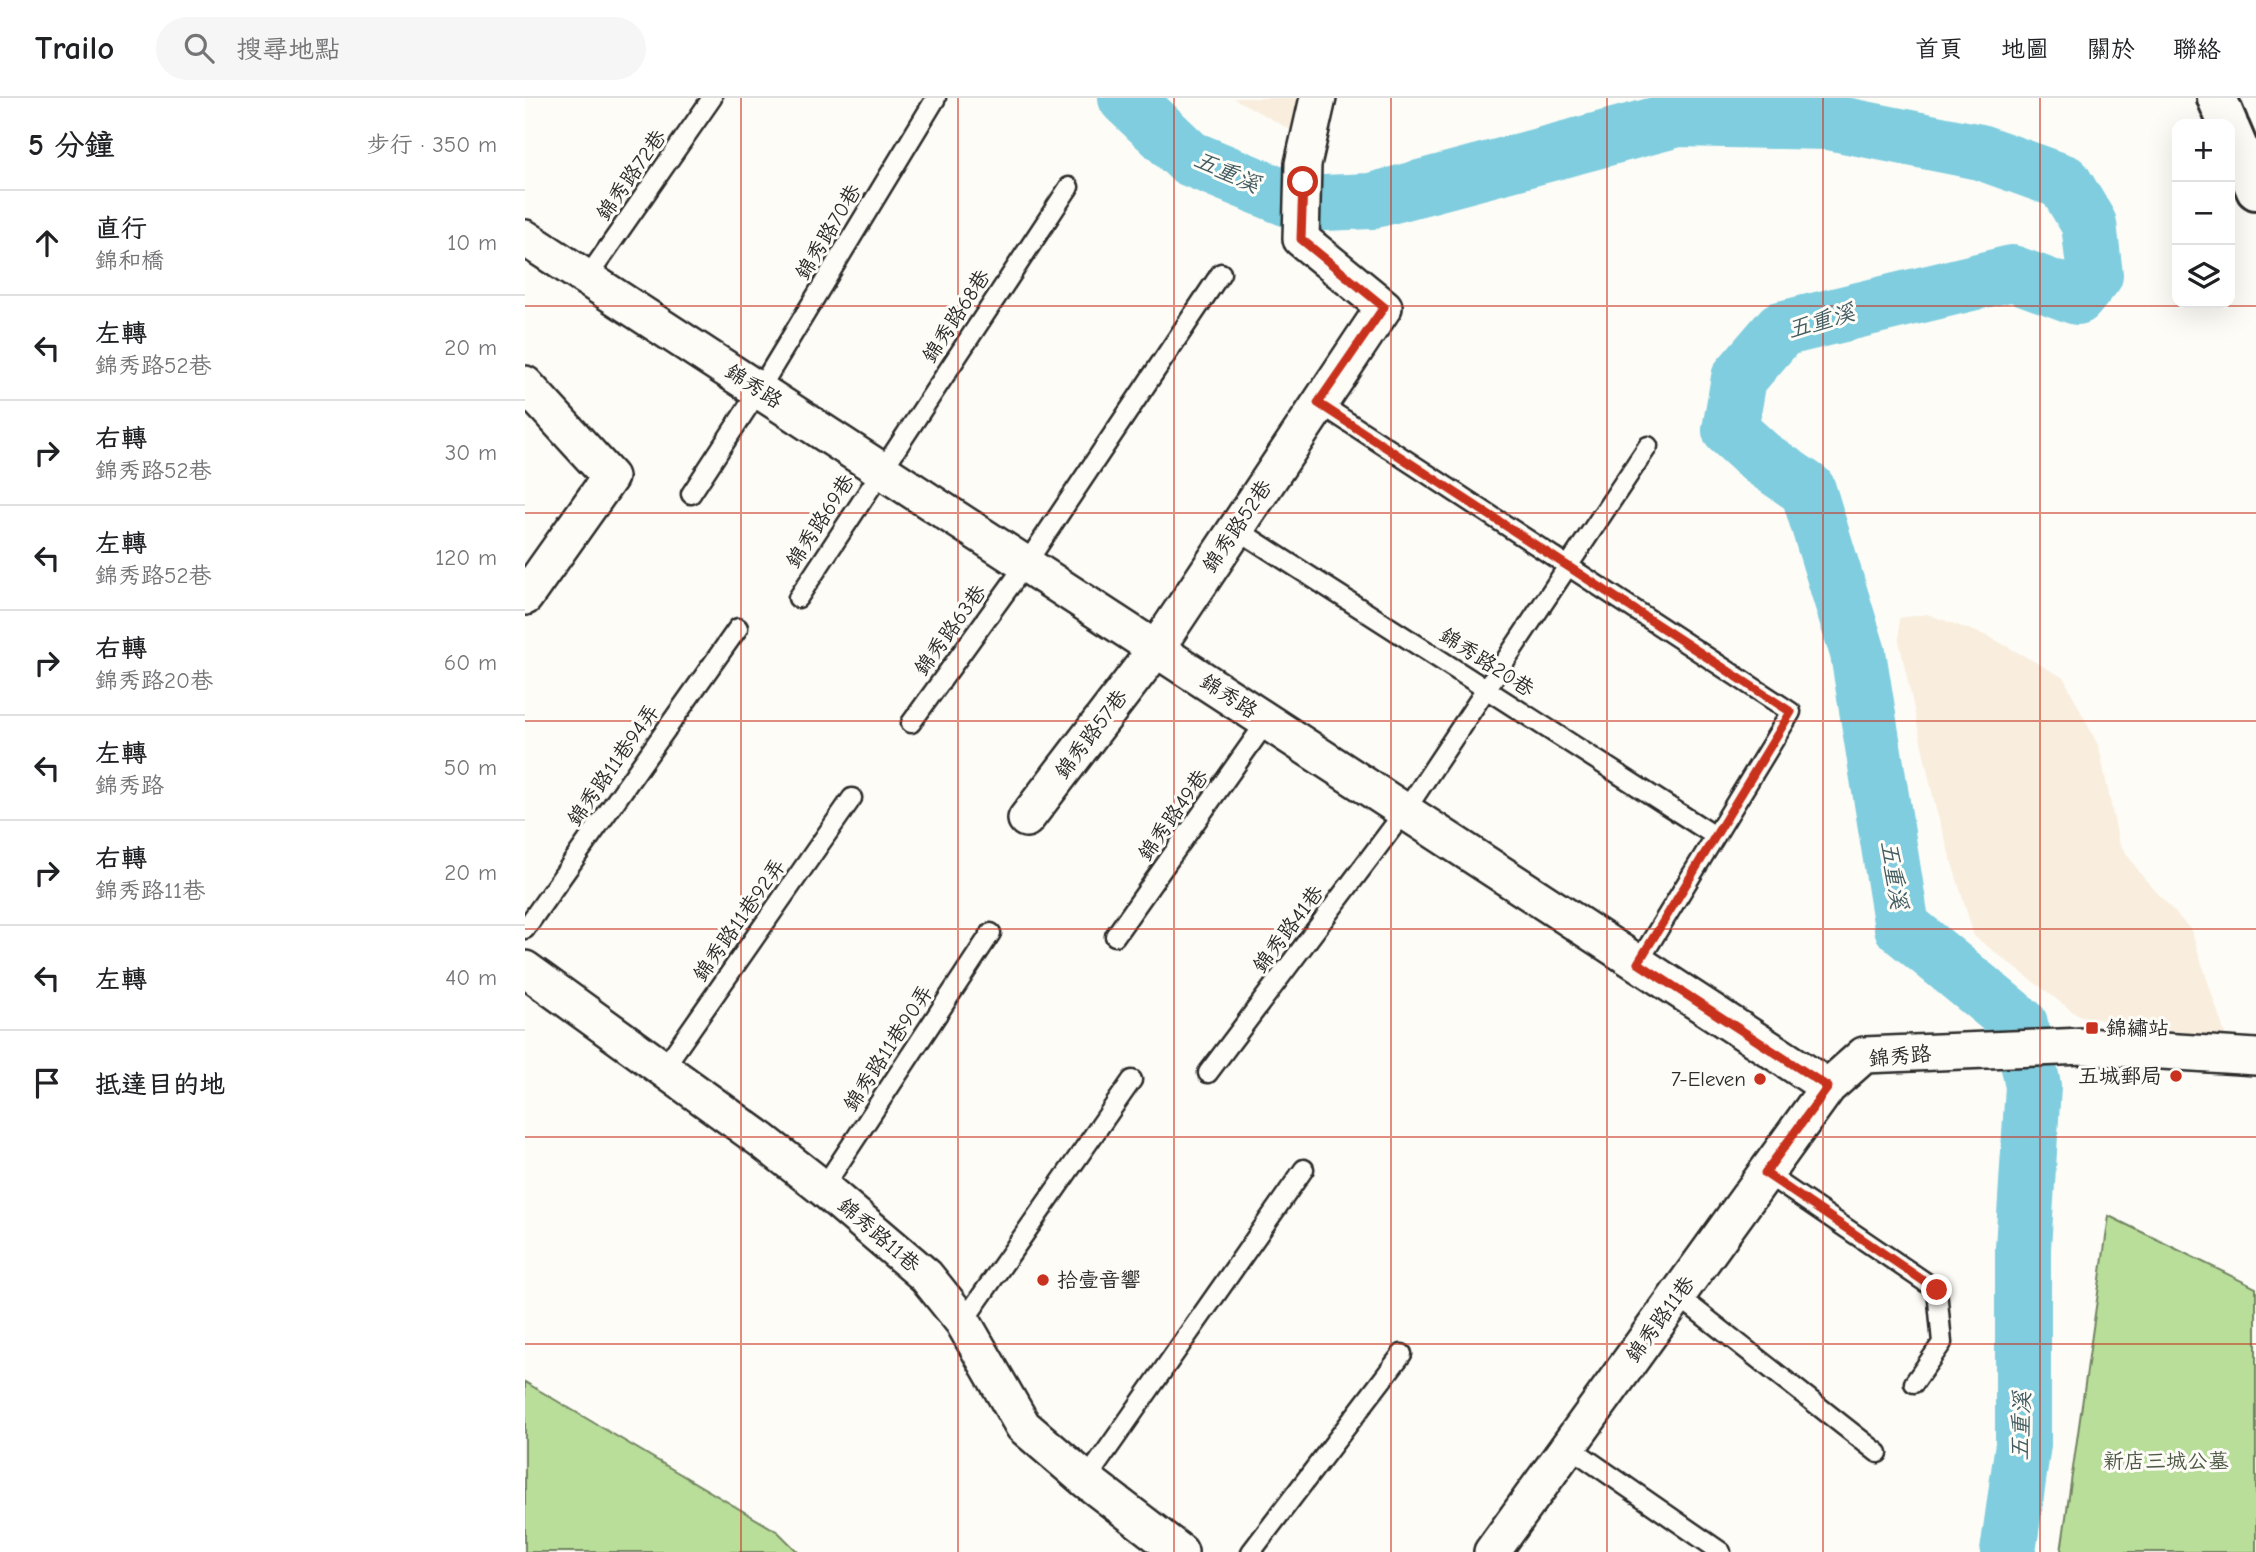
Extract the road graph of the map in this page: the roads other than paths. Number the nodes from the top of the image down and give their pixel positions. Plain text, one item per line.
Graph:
1 (712, 98) edge
2 (936, 98) edge
3 (2217, 98) edge
4 (1317, 99) edge
5 (2226, 119) edge
6 (2235, 140) edge
7 (1069, 187) dead end
8 (2256, 190) edge
9 (525, 237) edge
10 (1221, 273) dead end
11 (587, 278) junction
12 (525, 384) edge
13 (759, 390) junction
14 (1318, 403) junction
15 (1648, 446) dead end
16 (881, 470) junction
17 (691, 494) dead end
18 (1235, 527) junction
19 (1027, 564) junction
20 (1568, 566) junction
21 (525, 597) edge
22 (797, 598) dead end
23 (739, 628) dead end
24 (1156, 649) junction
25 (1485, 688) junction
26 (1267, 722) junction
27 (911, 723) dead end
28 (852, 799) dead end
29 (1405, 811) junction
30 (1026, 819) dead end
31 (1715, 836) junction
32 (525, 929) edge
33 (991, 933) dead end
34 (1115, 936) dead end
35 (1638, 963) junction
36 (525, 969) edge
37 (2256, 1057) edge
38 (663, 1069) junction
39 (1208, 1073) dead end
40 (1132, 1080) dead end
41 (1828, 1087) junction
42 (1304, 1170) dead end
43 (1765, 1173) junction
44 (823, 1188) junction
45 (1677, 1296) junction
46 (963, 1322) junction
47 (1402, 1354) dead end
48 (1914, 1383) dead end
49 (1568, 1446) junction
50 (1878, 1453) dead end
51 (1086, 1480) junction
52 (1180, 1552) edge
53 (1251, 1552) edge
54 (1492, 1552) edge
55 (1721, 1552) edge

1 - 11 lane, 錦秀路72巷
2 - 13 lane, 錦秀路70巷
3 - 5 main road
4 - 14 street, 錦秀路52巷
6 - 8 main road
7 - 16 lane, 錦秀路68巷
9 - 11 street, 錦秀路
10 - 19 lane, 錦秀路63巷
11 - 13 street, 錦秀路
12 - 21 street
13 - 16 street, 錦秀路
13 - 17 lane, 錦秀路70巷
14 - 18 street, 錦秀路52巷
14 - 20 lane
15 - 20 lane, 錦秀路41巷
16 - 19 street, 錦秀路
16 - 22 lane, 錦秀路69巷
18 - 24 street, 錦秀路52巷
18 - 25 lane, 錦秀路20巷
19 - 24 street, 錦秀路
19 - 27 lane, 錦秀路63巷
20 - 25 lane, 錦秀路41巷
20 - 31 lane
23 - 32 lane, 錦秀路11巷94弄
24 - 26 street, 錦秀路
24 - 30 street, 錦秀路57巷
25 - 29 lane, 錦秀路41巷
25 - 31 lane, 錦秀路20巷
26 - 29 street, 錦秀路
26 - 34 lane, 錦秀路49巷
28 - 38 lane, 錦秀路11巷92弄
29 - 35 street, 錦秀路
29 - 39 lane, 錦秀路41巷
31 - 35 lane
33 - 44 lane, 錦秀路11巷90弄
35 - 41 street, 錦秀路
36 - 38 street, 錦秀路11巷
37 - 41 street, 錦秀路
38 - 44 street, 錦秀路11巷
40 - 46 lane
41 - 43 street, 錦秀路11巷
42 - 51 lane
43 - 45 street, 錦秀路11巷
43 - 48 lane
44 - 46 street, 錦秀路11巷
45 - 49 street, 錦秀路11巷
45 - 50 lane
46 - 51 street, 錦秀路11巷
47 - 53 lane
49 - 54 street, 錦秀路11巷
49 - 55 lane
51 - 52 street, 錦秀路11巷

